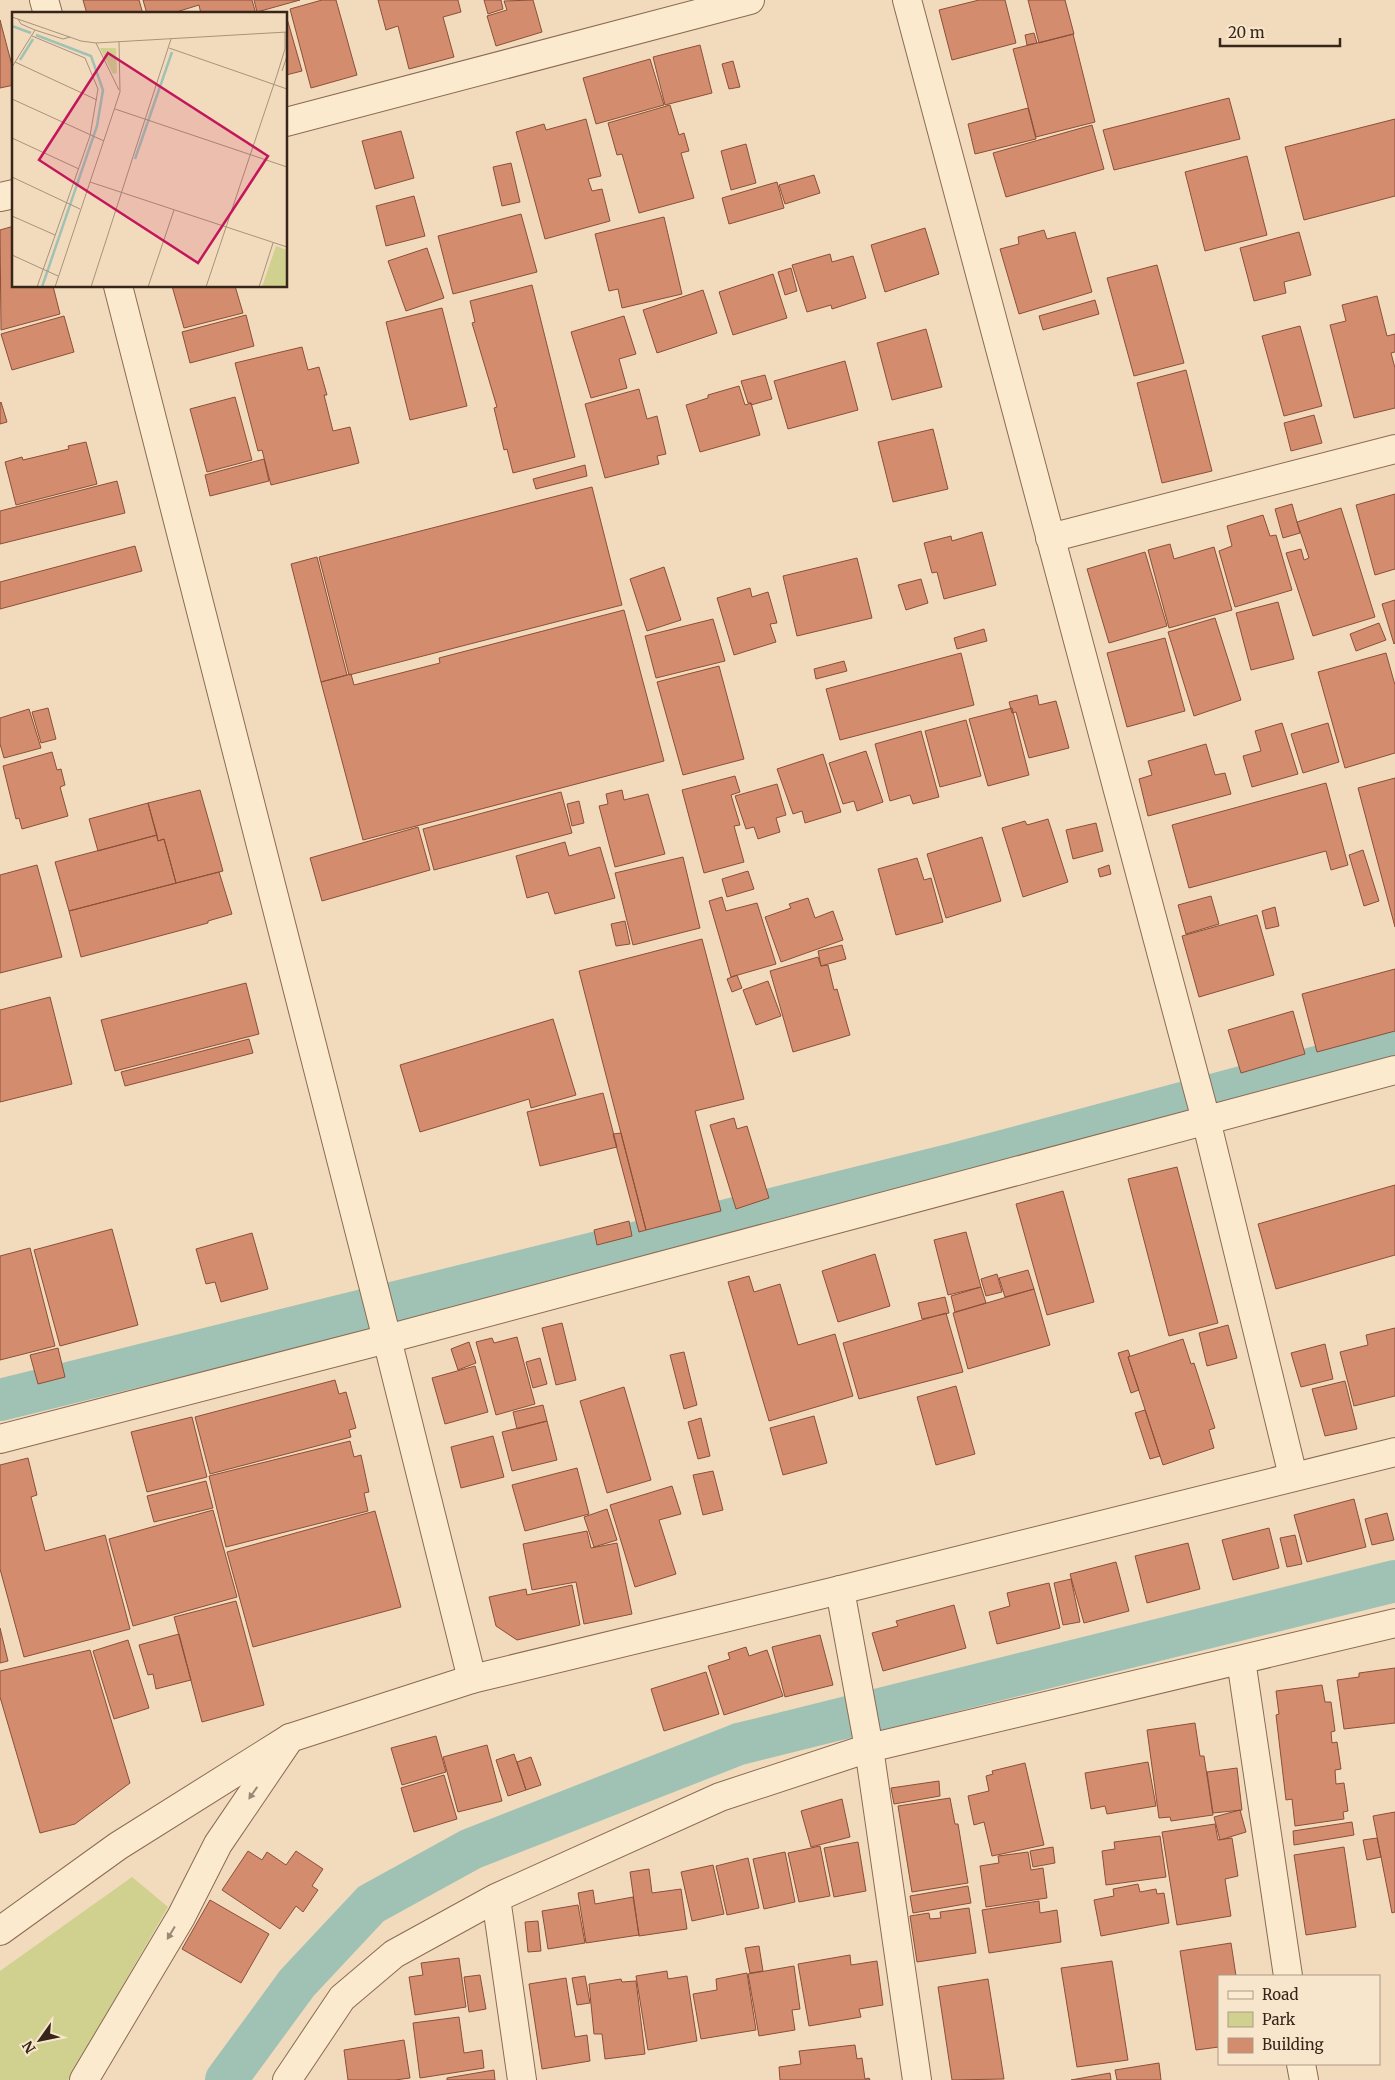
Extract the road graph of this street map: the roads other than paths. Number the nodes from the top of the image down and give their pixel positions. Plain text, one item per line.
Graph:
1 (750, 0) edge
2 (907, 0) edge
3 (288, 121) edge
4 (119, 288) edge
5 (1395, 449) edge
6 (1050, 538) junction
7 (1395, 1070) edge
8 (1206, 1120) junction
9 (388, 1339) junction
10 (0, 1439) edge
11 (1395, 1452) edge
12 (1293, 1476) junction
13 (840, 1590) junction
14 (1395, 1623) edge
15 (1241, 1660) junction
16 (472, 1678) junction
17 (290, 1738) junction
18 (870, 1748) junction
19 (496, 1898) junction
20 (0, 1931) edge
21 (1288, 1975) edge
22 (1301, 2065) edge
23 (84, 2080) edge
24 (287, 2080) edge
25 (522, 2080) edge
26 (917, 2080) edge
27 (1304, 2080) edge

1 - 3 street
2 - 6 street
4 - 9 street
5 - 6 street
6 - 8 street
7 - 8 street
8 - 9 street
8 - 12 street
9 - 10 street
9 - 16 street
11 - 12 street
12 - 13 street
13 - 16 street
13 - 18 street
14 - 15 street
15 - 18 street
15 - 21 street
16 - 17 street
17 - 20 street
17 -> 23 street
18 - 19 street
18 - 26 street
19 - 24 street
19 - 25 street
22 - 27 street

